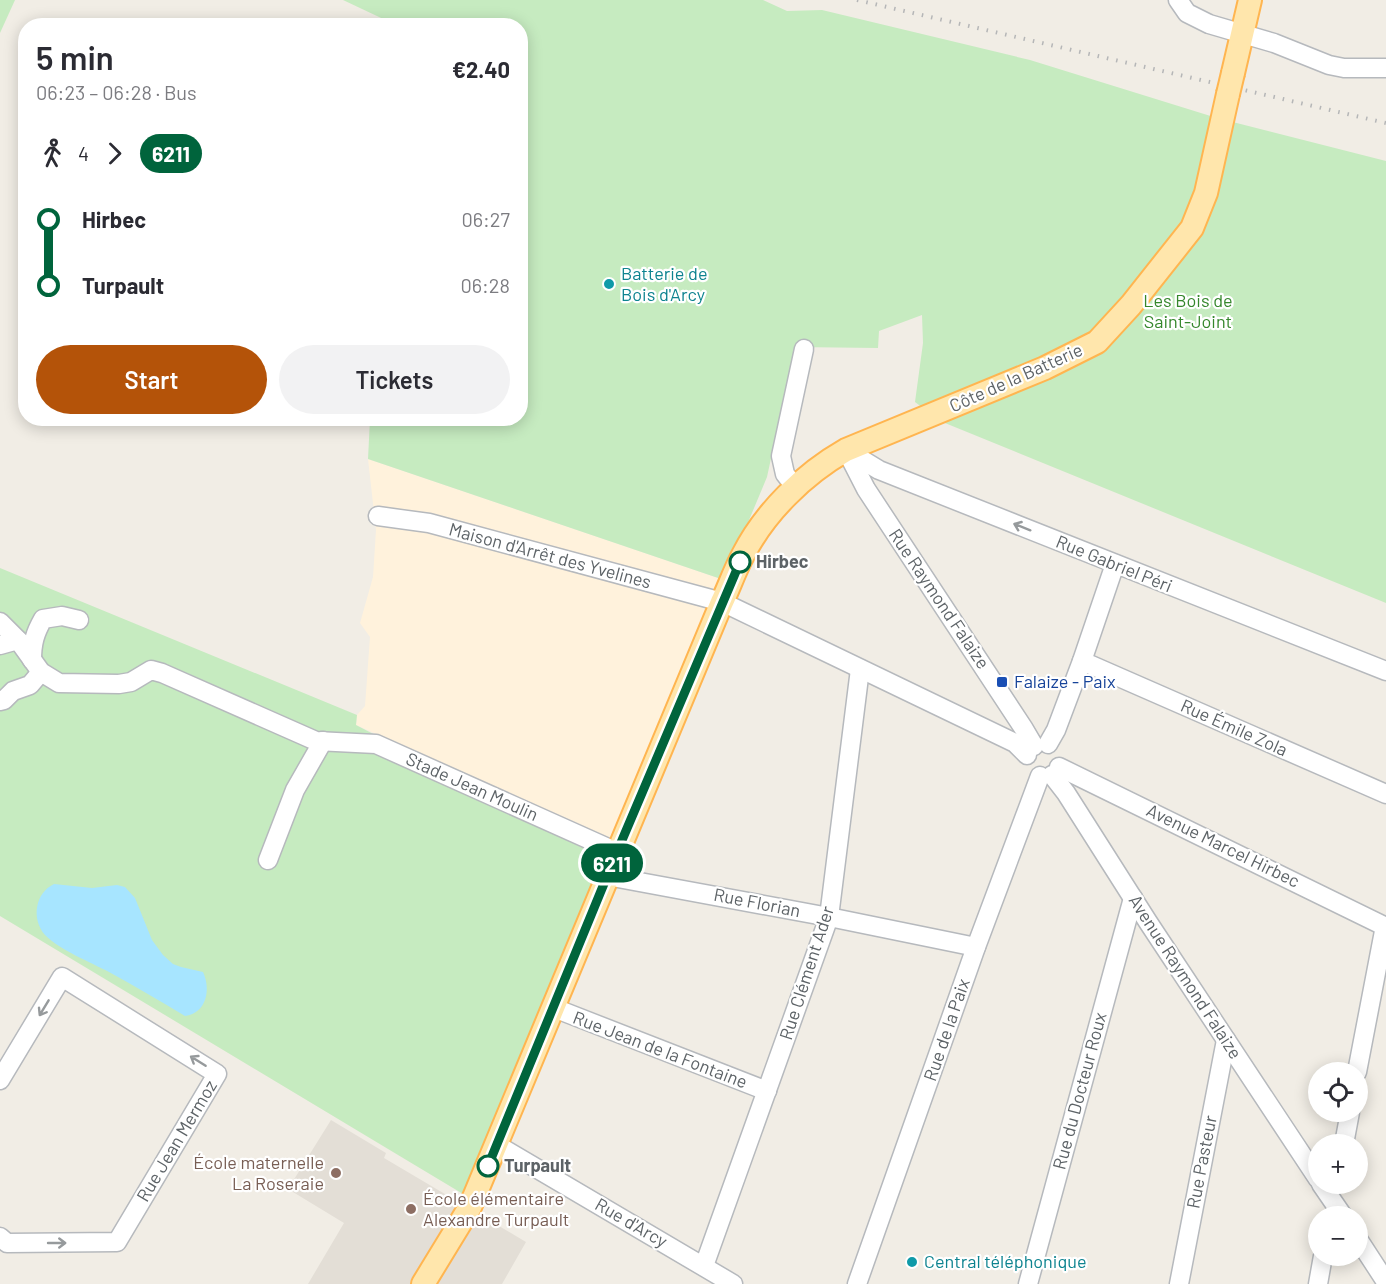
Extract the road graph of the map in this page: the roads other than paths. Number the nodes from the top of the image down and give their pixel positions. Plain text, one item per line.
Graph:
1 (1178, 0) edge
2 (1250, 0) edge
3 (1242, 34) junction
4 (1386, 68) edge
5 (804, 349) dead end
6 (846, 450) junction
7 (796, 488) junction
8 (378, 516) dead end
9 (1115, 564) junction
10 (722, 602) junction
11 (79, 620) dead end
12 (0, 622) edge
13 (18, 640) junction
14 (0, 645) edge
15 (1082, 661) junction
16 (37, 666) junction
17 (860, 669) junction
18 (1386, 671) edge
19 (0, 701) edge
20 (323, 741) junction
21 (1036, 748) junction
22 (1050, 773) junction
23 (1386, 794) edge
24 (617, 852) junction
25 (268, 861) dead end
26 (607, 876) junction
27 (1133, 898) junction
28 (829, 917) junction
29 (1385, 927) edge
30 (976, 947) junction
31 (554, 1008) junction
32 (1226, 1040) junction
33 (1359, 1062) edge
34 (0, 1080) edge
35 (767, 1091) junction
36 (497, 1145) junction
37 (1308, 1164) edge
38 (0, 1237) edge
39 (1368, 1254) edge
40 (704, 1266) junction
41 (1321, 1266) edge
42 (1386, 1282) edge
43 (423, 1284) edge
44 (733, 1284) edge
45 (857, 1284) edge
46 (1028, 1284) edge
47 (1179, 1284) edge
48 (1318, 1284) edge

1 - 3 street
2 - 3 main road, Côte de la Batterie
3 - 4 street
3 - 6 main road, Côte de la Batterie
5 - 7 street
6 - 7 main road, Côte de la Batterie
9 -> 6 street, Rue Gabriel Péri
6 - 21 street, Rue Raymond Falaize
7 - 10 main road, Côte de la Batterie
8 - 10 street, Maison d'Arrêt des Yvelines
9 - 15 street
9 - 18 street, Rue Gabriel Péri
10 - 17 street
10 - 24 main road, Côte de la Batterie
11 - 16 street
12 - 13 street
13 - 14 street
13 - 16 street
15 - 21 street
15 - 23 street, Rue Émile Zola
16 - 19 street
16 - 20 street, Stade Jean Moulin
17 - 21 street
17 - 28 street, Rue Clément Ader
20 - 24 street, Stade Jean Moulin
20 - 25 street
21 - 22 street
21 - 22 street
22 - 27 street, Avenue Raymond Falaize
22 - 29 street, Avenue Marcel Hirbec
22 - 30 street, Rue de la Paix
24 - 26 main road, Côte de la Batterie
26 - 28 street, Rue Florian
26 - 31 main road, Côte de la Batterie
27 - 32 street, Avenue Raymond Falaize
27 - 46 street, Rue du Docteur Roux
28 - 30 street, Rue Florian
28 - 35 street, Rue Clément Ader
29 - 33 street
30 - 45 street, Rue de la Paix
31 - 35 street, Rue Jean de la Fontaine
31 - 36 main road, Côte de la Batterie
32 - 37 street, Avenue Raymond Falaize
32 - 47 street, Rue Pasteur
38 -> 34 street, Rue Jean Mermoz
35 - 40 street, Rue Clément Ader
36 - 40 street, Rue d'Arcy
36 - 43 main road, Côte de la Batterie
39 - 42 street
40 - 44 street, Rue d'Arcy
41 - 48 street

